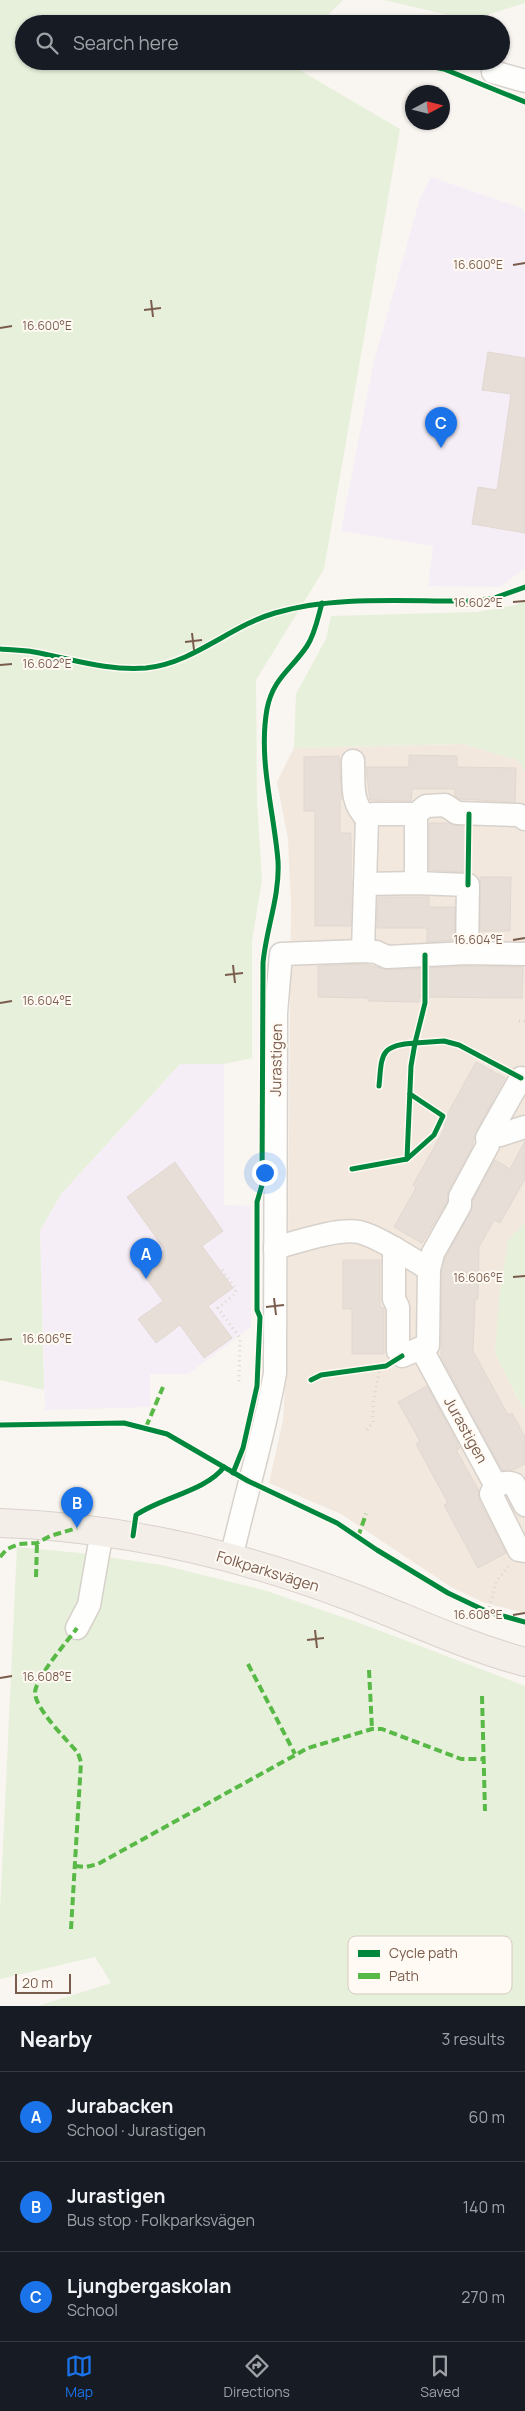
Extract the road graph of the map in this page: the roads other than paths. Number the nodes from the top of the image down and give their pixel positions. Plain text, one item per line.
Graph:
1 (493, 72) dead end
2 (525, 81) edge
3 (353, 761) dead end
4 (416, 814) junction
5 (368, 818) junction
6 (525, 819) edge
7 (416, 882) junction
8 (365, 884) junction
9 (363, 951) junction
10 (467, 953) junction
11 (525, 954) edge
12 (525, 1080) edge
13 (525, 1127) edge
14 (492, 1130) junction
15 (275, 1248) junction
16 (394, 1248) junction
17 (429, 1269) junction
18 (411, 1352) junction
19 (496, 1486) junction
20 (525, 1505) edge
21 (0, 1523) edge
22 (102, 1531) junction
23 (518, 1557) edge
24 (231, 1559) junction
25 (77, 1628) dead end
26 (525, 1662) edge

1 - 2 street
3 - 5 street
4 - 5 street
4 - 6 street
4 - 7 street
5 - 8 street
7 - 8 street
7 - 10 street
8 - 9 street
9 - 10 street, Jurastigen
9 - 15 street, Jurastigen
10 - 11 street, Jurastigen
12 - 14 street
13 - 14 street
14 - 17 street
15 - 16 street
15 - 24 street, Jurastigen
16 - 17 street
16 - 18 street, Jurastigen
17 - 18 street
18 - 19 street, Jurastigen
19 - 20 street
19 - 23 street, Jurastigen
21 - 22 main road, Folkparksvägen
22 - 24 main road, Folkparksvägen
22 - 25 street
24 - 26 main road, Folkparksvägen

